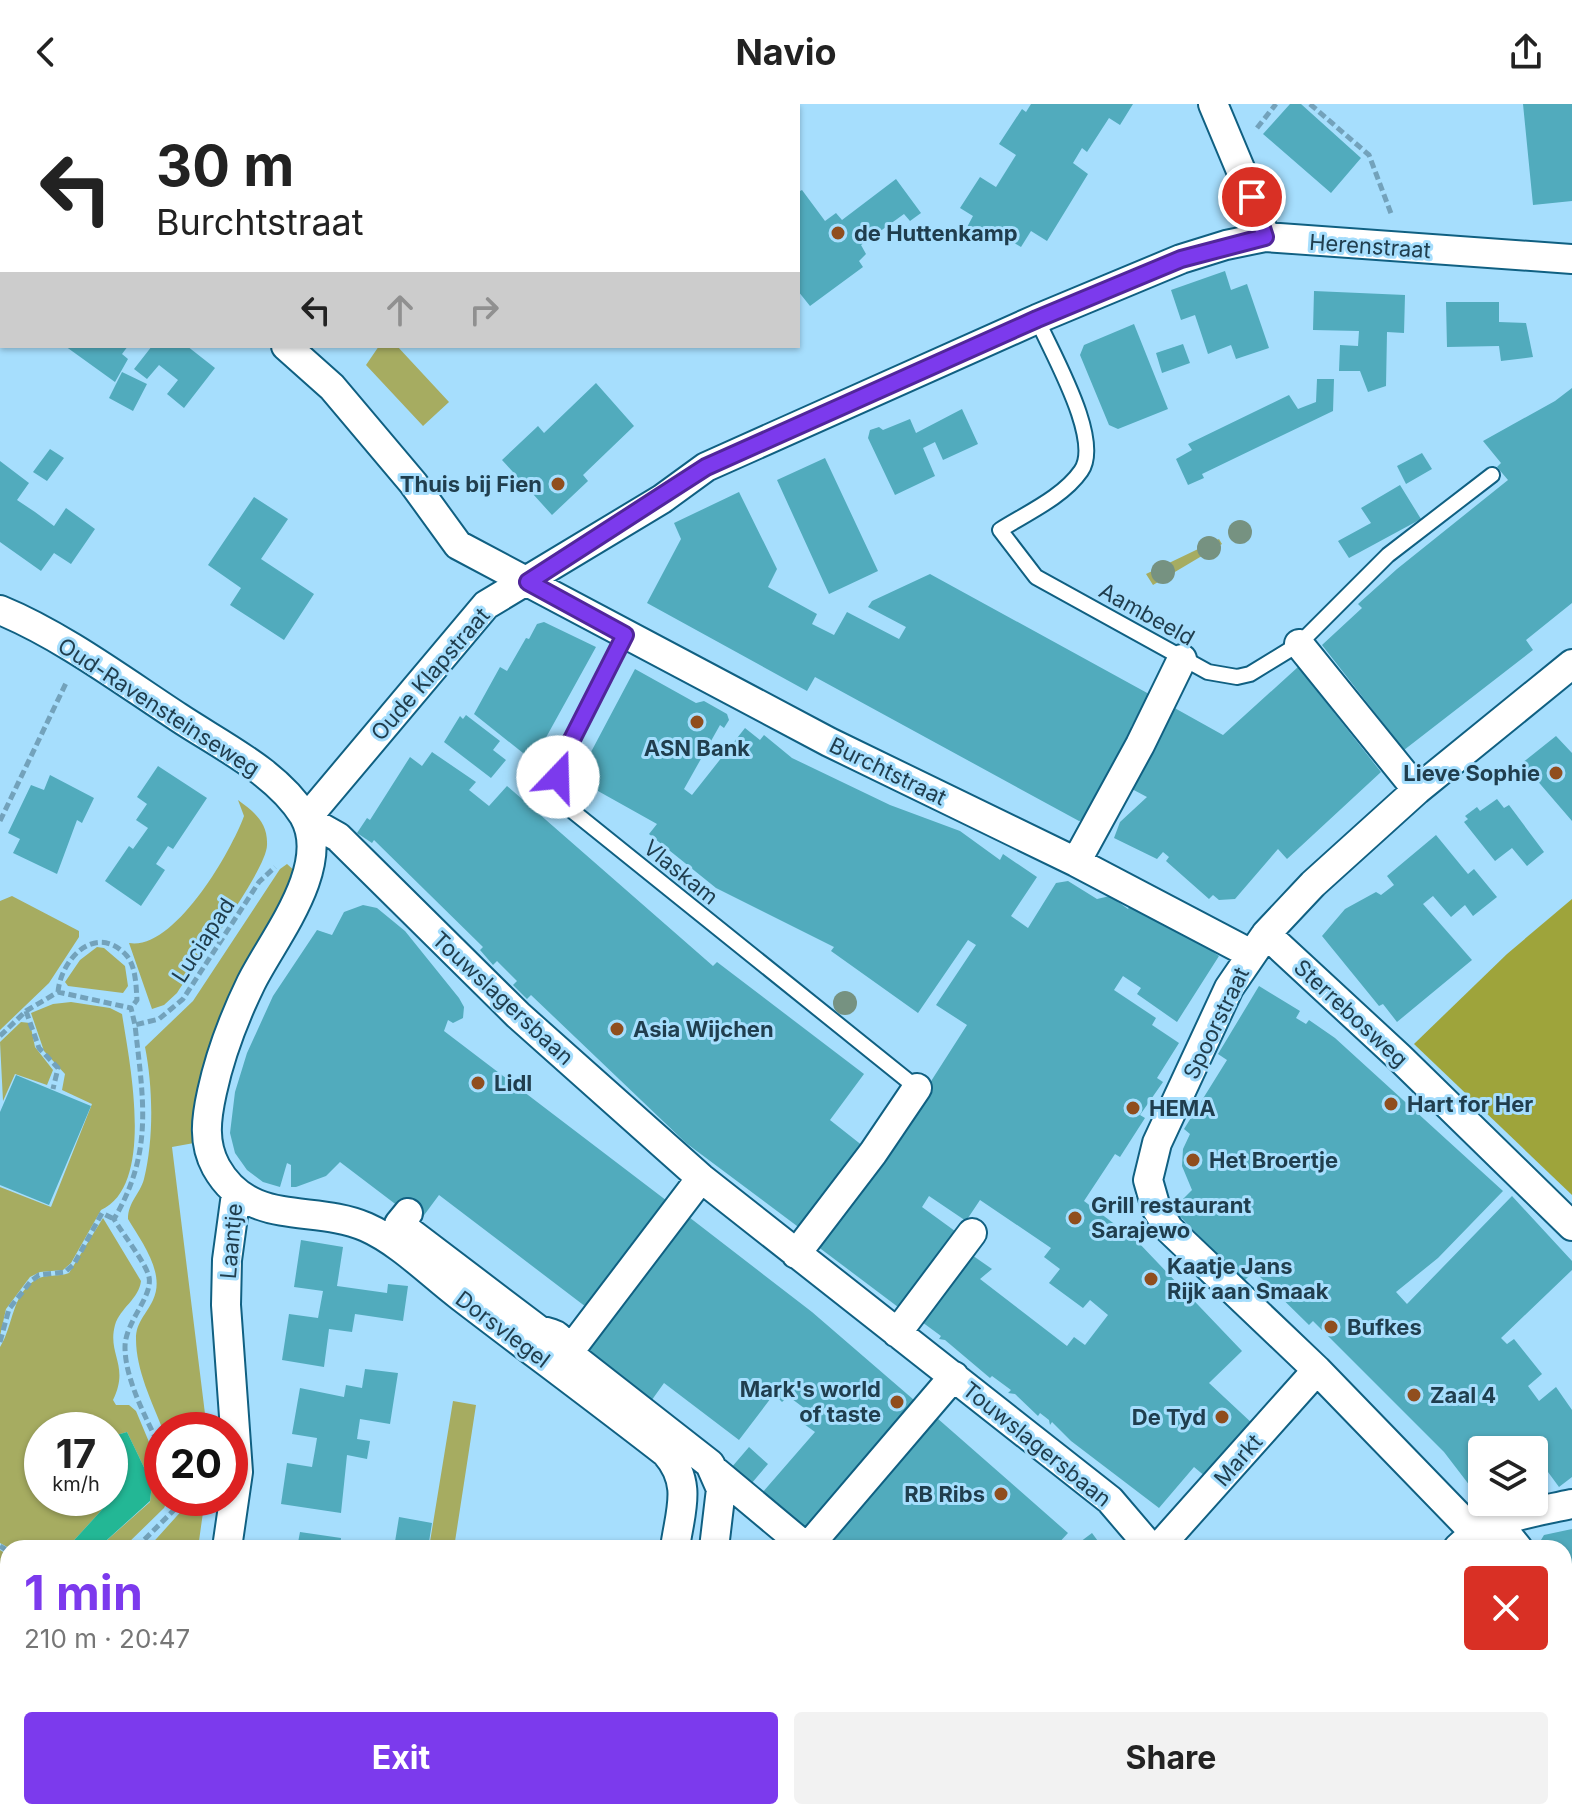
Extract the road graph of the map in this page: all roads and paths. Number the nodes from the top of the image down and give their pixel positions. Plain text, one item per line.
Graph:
1 (1213, 104) edge
2 (1310, 104) edge
3 (1265, 237) junction
4 (1391, 248) junction
5 (1572, 259) edge
6 (1037, 319) junction
7 (288, 348) edge
8 (1492, 475) dead end
9 (528, 582) junction
10 (0, 610) edge
11 (625, 635) junction
12 (1299, 644) junction
13 (79, 655) junction
14 (1182, 659) junction
15 (1572, 664) edge
16 (1417, 790) junction
17 (306, 819) junction
18 (0, 821) edge
19 (310, 849) junction
20 (1076, 862) junction
21 (1259, 944) junction
22 (58, 992) junction
23 (131, 1008) junction
24 (26, 1011) junction
25 (135, 1025) junction
26 (0, 1036) edge
27 (917, 1088) joint
28 (53, 1089) dead end
29 (701, 1178) junction
30 (236, 1194) junction
31 (408, 1213) dead end
32 (114, 1219) junction
33 (1572, 1226) edge
34 (972, 1233) dead end
35 (796, 1254) junction
36 (897, 1333) junction
37 (0, 1342) edge
38 (562, 1361) junction
39 (1317, 1370) junction
40 (954, 1376) junction
41 (145, 1412) edge
42 (716, 1472) junction
43 (1572, 1504) edge
44 (168, 1516) edge
45 (1476, 1534) edge
46 (144, 1540) edge
47 (228, 1540) edge
48 (676, 1540) edge
49 (722, 1540) edge
50 (797, 1540) edge
51 (814, 1540) edge
52 (1144, 1540) edge
53 (1165, 1540) edge

1 - 3 street
2 - 4 path
3 - 4 street, Herenstraat
3 - 6 street, Herenstraat
4 - 5 street, Herenstraat
6 - 9 street, Herenstraat
6 - 14 lane, Aambeeld
7 - 9 street
8 - 12 lane, Aambeeld
9 - 11 street, Burchtstraat
9 - 17 street, Oude Klapstraat
10 - 13 street, Oud-Ravensteinseweg
11 - 20 street, Burchtstraat
11 - 27 lane, Vlaskam
12 - 14 lane, Aambeeld
12 - 16 street
13 - 17 street, Oud-Ravensteinseweg
13 - 18 path
14 - 20 street
15 - 16 street, Spoorstraat
16 - 21 street, Spoorstraat
17 - 19 street, Laantje
17 - 29 street, Touwslagersbaan
19 - 25 path, Luciapad
19 - 30 street, Laantje
20 - 21 street, Burchtstraat
21 - 33 street, Sterrebosweg
21 - 39 street, Spoorstraat
22 - 23 path
22 - 23 path
22 - 24 path
23 - 25 path
24 - 26 path
24 - 28 path
25 - 32 path
27 - 35 street
29 - 35 street, Touwslagersbaan
29 - 38 street
30 - 38 street, Dorsvlegel
30 - 47 street, Laantje
31 - 38 street, Dorsvlegel
32 - 37 path
32 - 41 path
34 - 36 street
35 - 36 street, Touwslagersbaan
36 - 40 street, Touwslagersbaan
38 - 42 street, Dorsvlegel
38 - 48 street, Dorsvlegel
39 - 45 street, Spoorstraat
39 - 53 street, Markt
40 - 51 street, Touwslagersbaan
40 - 52 street, Touwslagersbaan
42 - 49 street
42 - 50 street, Dorsvlegel
43 - 45 street
44 - 46 path

